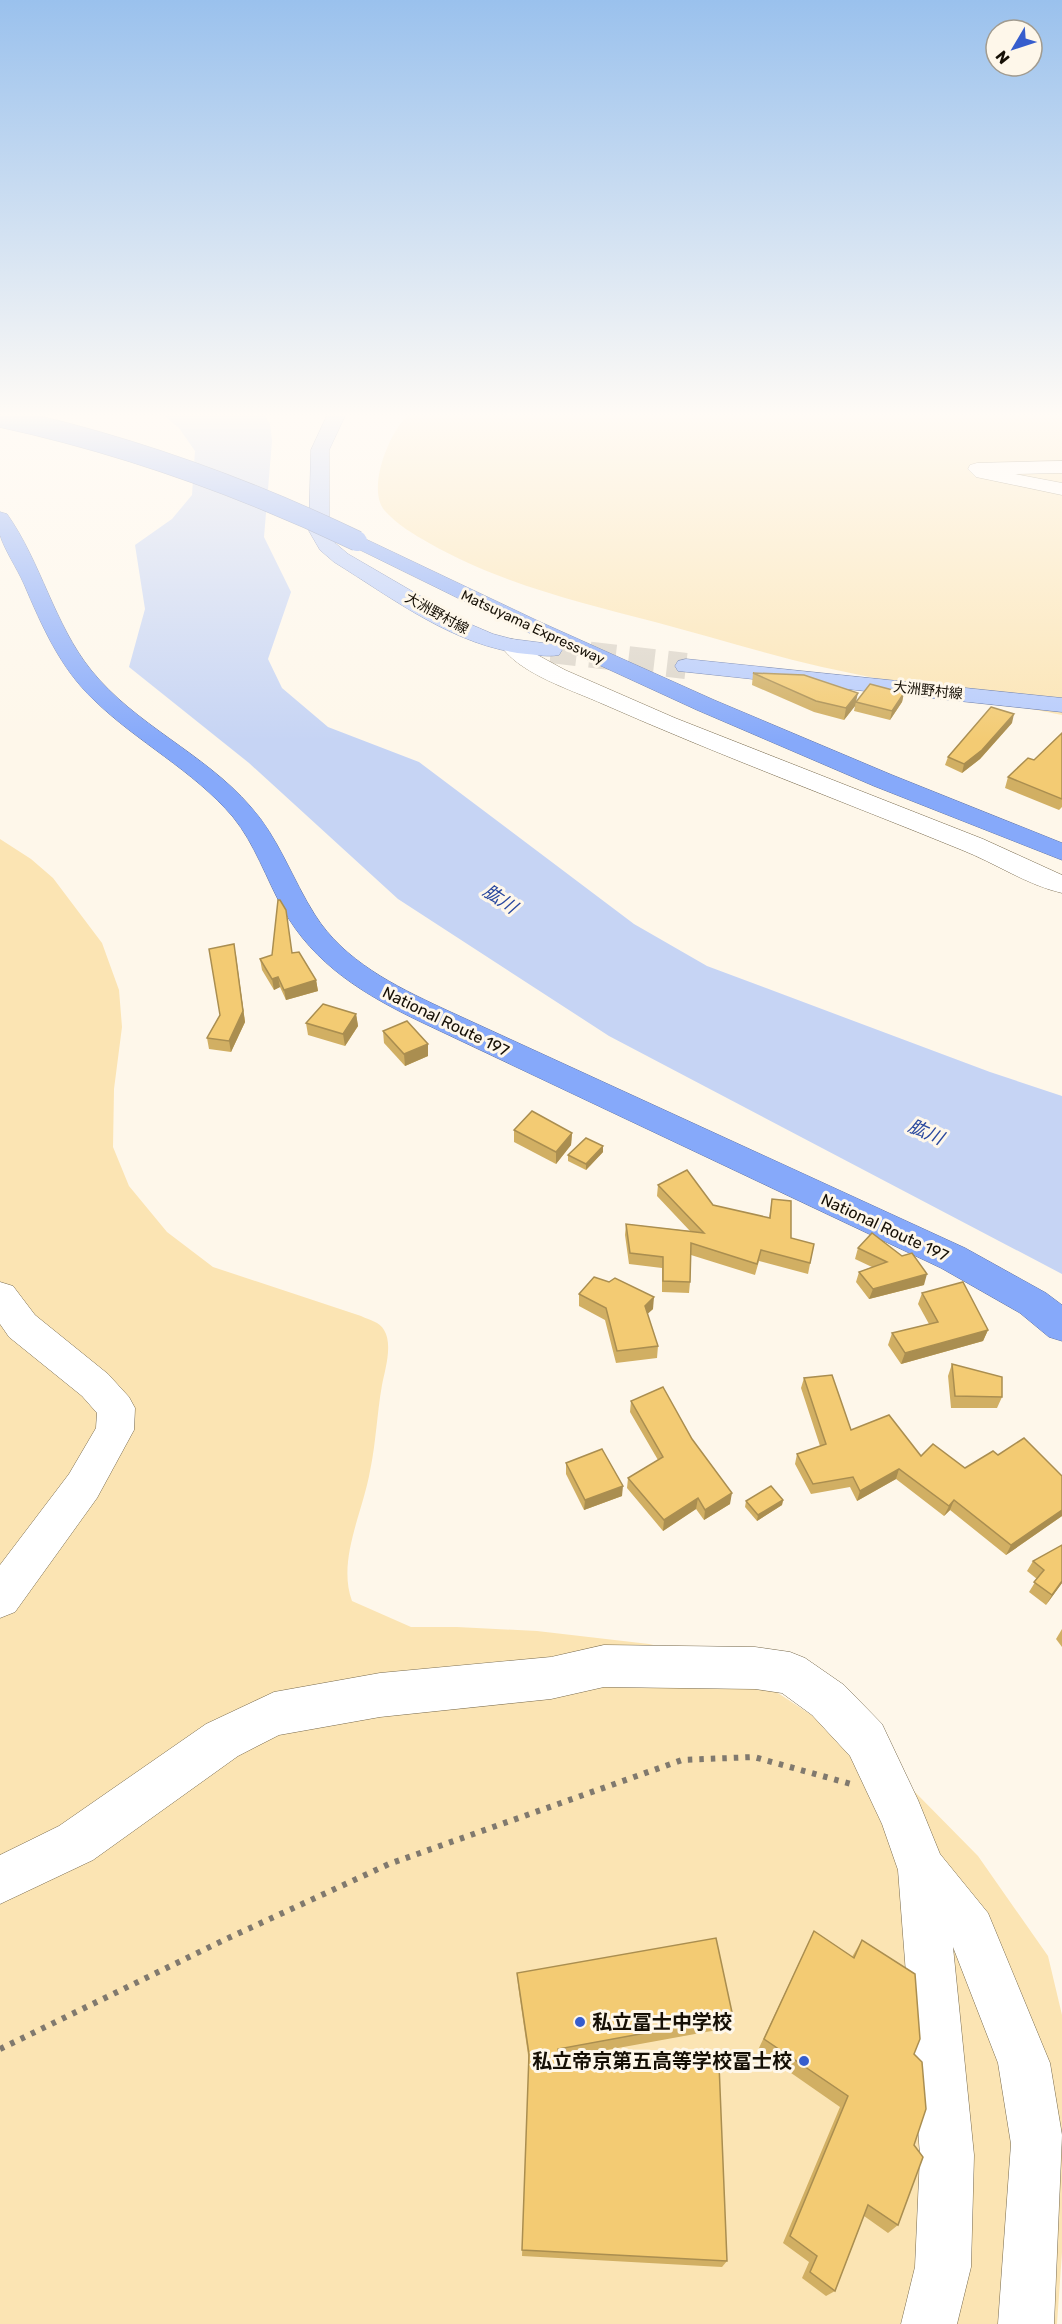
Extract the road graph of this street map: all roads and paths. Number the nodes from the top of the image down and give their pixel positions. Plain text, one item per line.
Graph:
1 (5, 524) edge
2 (318, 524) edge
3 (331, 524) edge
4 (343, 524) edge
5 (365, 537) junction
6 (512, 646) junction
7 (551, 650) tunnel mouth
8 (686, 666) tunnel mouth
9 (1062, 705) edge
10 (1062, 834) edge
11 (1062, 852) edge
12 (1062, 885) edge
13 (0, 1296) edge
14 (1062, 1326) edge
15 (0, 1598) edge
16 (902, 1816) junction
17 (922, 1870) junction
18 (0, 1880) edge
19 (0, 2049) edge
20 (929, 2324) edge
21 (1026, 2324) edge

1 - 14 highway, National Route 197
2 - 6 main road, 大洲野村線
3 - 5 highway, Matsuyama Expressway, bridge
4 - 5 highway, Matsuyama Expressway
5 - 10 highway, Matsuyama Expressway
5 - 11 highway, Matsuyama Expressway
6 - 7 main road, 大洲野村線
6 - 12 street
8 - 9 main road, 大洲野村線
13 - 15 street
16 - 17 street
16 - 18 street
16 - 19 path
17 - 20 street
17 - 21 street

